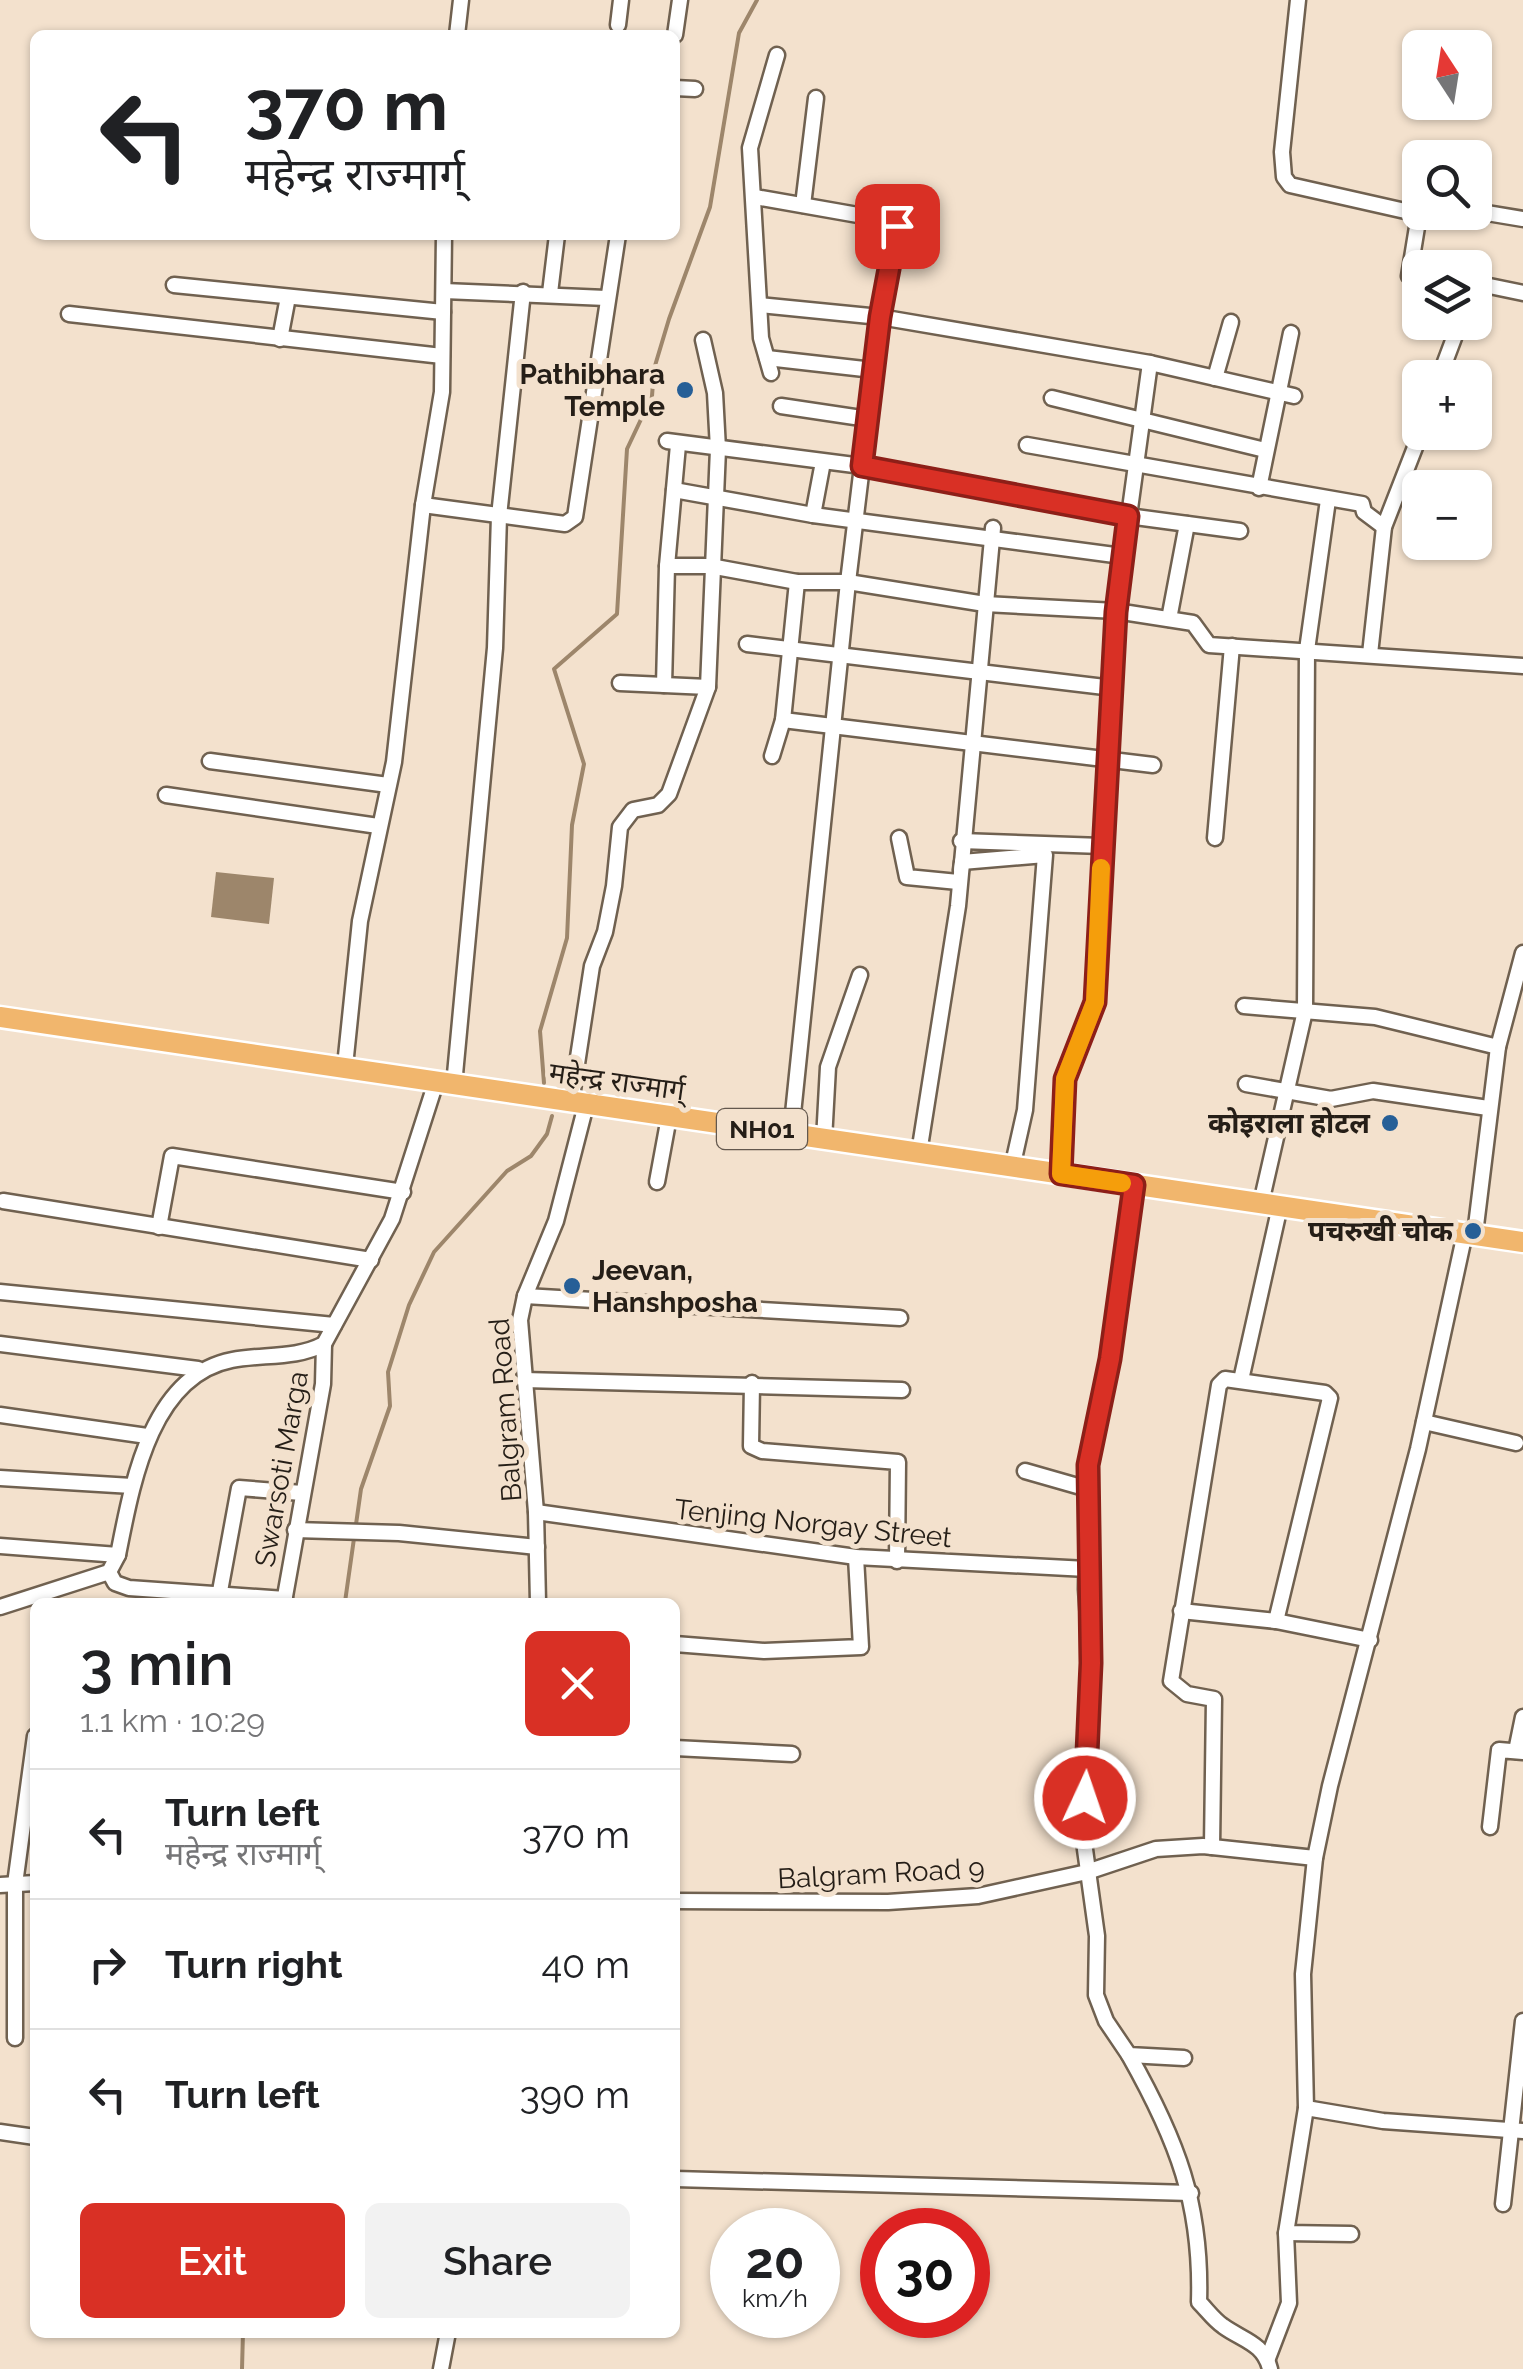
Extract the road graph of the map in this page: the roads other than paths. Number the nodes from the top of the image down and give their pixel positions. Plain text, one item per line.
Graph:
1 (462, 0) edge
2 (620, 0) edge
3 (680, 0) edge
4 (1298, 0) edge
5 (618, 25) dead end
6 (458, 30) edge
7 (676, 30) edge
8 (777, 55) dead end
9 (680, 88) edge
10 (695, 89) dead end
11 (816, 98) dead end
12 (755, 197) junction
13 (803, 205) junction
14 (1492, 214) edge
15 (1523, 219) edge
16 (444, 240) edge
17 (556, 240) edge
18 (617, 240) edge
19 (1414, 250) edge
20 (174, 285) dead end
21 (1492, 287) edge
22 (444, 290) junction
23 (523, 292) junction
24 (1523, 293) edge
25 (550, 294) junction
26 (288, 297) junction
27 (606, 298) junction
28 (760, 305) junction
29 (443, 312) junction
30 (69, 314) dead end
31 (880, 317) junction
32 (1231, 322) dead end
33 (1291, 333) dead end
34 (280, 339) junction
35 (704, 340) dead end
36 (442, 356) junction
37 (1150, 363) junction
38 (874, 370) junction
39 (1215, 378) junction
40 (1276, 393) junction
41 (1294, 396) dead end
42 (1052, 398) dead end
43 (781, 406) dead end
44 (868, 419) junction
45 (1142, 421) junction
46 (1027, 445) dead end
47 (718, 448) junction
48 (1265, 450) junction
49 (1413, 450) edge
50 (823, 462) junction
51 (862, 466) junction
52 (1135, 467) junction
53 (1258, 488) junction
54 (674, 490) junction
55 (714, 495) junction
56 (1328, 500) junction
57 (424, 505) junction
58 (813, 514) junction
59 (499, 516) junction
60 (1128, 516) junction
61 (857, 519) junction
62 (1187, 524) junction
63 (1384, 526) junction
64 (1240, 531) dead end
65 (993, 533) junction
66 (1122, 556) junction
67 (668, 566) junction
68 (710, 566) junction
69 (797, 582) junction
70 (848, 582) junction
71 (986, 604) junction
72 (1116, 612) junction
73 (1169, 620) junction
74 (747, 644) dead end
75 (1232, 646) junction
76 (789, 648) junction
77 (1307, 650) junction
78 (840, 653) junction
79 (1370, 654) junction
80 (1523, 666) edge
81 (979, 673) junction
82 (620, 682) dead end
83 (664, 685) junction
84 (708, 687) junction
85 (1113, 688) junction
86 (783, 720) junction
87 (832, 723) junction
88 (973, 741) junction
89 (772, 756) dead end
90 (1107, 759) junction
91 (210, 761) dead end
92 (1153, 766) dead end
93 (388, 785) junction
94 (166, 794) dead end
95 (378, 826) junction
96 (898, 838) dead end
97 (1216, 838) dead end
98 (961, 841) junction
99 (1102, 846) junction
100 (908, 877) junction
101 (958, 882) junction
102 (912, 895) dead end
103 (958, 906) junction
104 (1523, 953) edge
105 (860, 975) dead end
106 (1244, 1006) dead end
107 (1305, 1010) junction
108 (0, 1017) edge
109 (1498, 1047) junction
110 (346, 1066) junction
111 (445, 1084) junction
112 (1246, 1084) dead end
113 (1285, 1092) junction
114 (578, 1104) junction
115 (1488, 1108) junction
116 (669, 1117) junction
117 (791, 1134) junction
118 (824, 1140) junction
119 (919, 1154) junction
120 (1012, 1168) junction
121 (1061, 1174) junction
122 (657, 1182) dead end
123 (1134, 1185) junction
124 (403, 1192) junction
125 (4, 1201) dead end
126 (1271, 1205) junction
127 (159, 1227) junction
128 (1470, 1234) junction
129 (1523, 1242) edge
130 (370, 1260) junction
131 (0, 1292) edge
132 (524, 1296) junction
133 (900, 1318) dead end
134 (334, 1325) junction
135 (0, 1344) edge
136 (324, 1344) junction
137 (198, 1369) junction
138 (524, 1380) junction
139 (1242, 1380) junction
140 (752, 1384) junction
141 (902, 1390) dead end
142 (0, 1415) edge
143 (1424, 1422) junction
144 (147, 1436) junction
145 (1516, 1444) dead end
146 (1025, 1472) dead end
147 (0, 1478) edge
148 (132, 1486) junction
149 (1088, 1489) junction
150 (302, 1492) junction
151 (536, 1512) junction
152 (295, 1530) junction
153 (0, 1546) edge
154 (537, 1547) junction
155 (118, 1555) junction
156 (856, 1557) junction
157 (897, 1561) junction
158 (1086, 1569) junction
159 (109, 1572) junction
160 (168, 1598) edge
161 (218, 1598) edge
162 (284, 1598) edge
163 (538, 1598) edge
164 (0, 1606) edge
165 (1181, 1611) junction
166 (1276, 1621) junction
167 (1370, 1640) junction
168 (680, 1644) edge
169 (1523, 1718) edge
170 (680, 1748) edge
171 (1519, 1751) edge
172 (792, 1754) dead end
173 (30, 1763) edge
174 (1490, 1827) dead end
175 (1212, 1848) junction
176 (1315, 1858) junction
177 (1088, 1872) junction
178 (7, 1885) edge
179 (680, 1901) edge
180 (1523, 2021) edge
181 (15, 2038) dead end
182 (1129, 2055) junction
183 (1184, 2058) dead end
184 (1306, 2108) junction
185 (1518, 2130) edge
186 (0, 2132) edge
187 (30, 2137) edge
188 (680, 2179) edge
189 (1191, 2193) junction
190 (1504, 2204) dead end
191 (1286, 2233) junction
192 (1350, 2234) dead end
193 (447, 2338) edge
194 (1269, 2364) edge
195 (441, 2369) edge

1 - 6 street
2 - 5 street
3 - 7 street
4 - 19 street
8 - 12 street
9 - 10 street
11 - 13 street
12 - 13 street
12 - 28 street
13 - 31 street
14 - 15 street
16 - 22 street
17 - 25 street
18 - 27 street
20 - 26 street
21 - 24 street
22 - 23 street
22 - 29 street
23 - 25 street
23 - 59 street
25 - 27 street
26 - 29 street
26 - 34 street
27 - 59 street
28 - 31 street
28 - 38 street
29 - 36 street
30 - 34 street
31 - 37 street
31 - 38 street
32 - 39 street
33 - 40 street
34 - 36 street
35 - 47 street, Balgram Road
36 - 57 street
37 - 39 street
37 - 45 street
38 - 44 street
39 - 40 street
40 - 41 street
40 - 48 street
42 - 45 street
43 - 44 street
44 - 51 street
45 - 48 street
45 - 52 street
46 - 52 street
47 - 50 street
47 - 54 street
47 - 55 street, Balgram Road
48 - 53 street
49 - 63 street
50 - 51 street
50 - 58 street
51 - 60 street
51 - 61 street
52 - 53 street
52 - 60 street
53 - 56 street
54 - 55 street
54 - 67 street
55 - 58 street
55 - 68 street, Balgram Road
56 - 63 street
56 - 77 street
57 - 59 street
57 - 93 street
58 - 61 street
59 - 111 street
60 - 62 street
60 - 66 street
61 - 65 street
61 - 70 street
62 - 64 street
62 - 73 street
63 - 79 street
65 - 66 street
65 - 71 street
66 - 72 street
67 - 68 street
67 - 83 street
68 - 69 street
68 - 84 street, Balgram Road
69 - 70 street
69 - 76 street
70 - 71 street
70 - 78 street
71 - 72 street
71 - 81 street
72 - 73 street
72 - 85 street
73 - 75 street
74 - 76 street
75 - 77 street
75 - 97 street
76 - 78 street
76 - 86 street
77 - 79 street
77 - 107 street
78 - 81 street
78 - 87 street
79 - 80 street
81 - 85 street
81 - 88 street
82 - 83 street
83 - 84 street
84 - 114 street, Balgram Road
85 - 90 street
86 - 87 street
86 - 89 street
87 - 88 street
87 - 117 street
88 - 90 street
88 - 98 street
90 - 92 street
90 - 99 street
91 - 93 street
93 - 95 street
94 - 95 street
95 - 110 street
96 - 100 street
98 - 99 street
98 - 101 street
99 - 121 street
100 - 101 street
100 - 102 street
101 - 103 street
103 - 119 street
103 - 120 street
104 - 109 street
105 - 118 street
106 - 107 street
107 - 109 street
107 - 113 street
108 - 110 highway, महेन्द्र राज्मार्ग् / NH01
109 - 115 street
110 - 111 highway, महेन्द्र राज्मार्ग् / NH01
111 - 114 highway, महेन्द्र राज्मार्ग् / NH01
111 - 124 street
112 - 113 street
113 - 115 street
113 - 126 street
114 - 116 highway, महेन्द्र राज्मार्ग् / NH01
114 - 132 street, Balgram Road
115 - 128 street
116 - 117 highway, महेन्द्र राज्मार्ग् / NH01
116 - 122 street
117 - 118 highway, महेन्द्र राज्मार्ग् / NH01
118 - 119 highway, महेन्द्र राज्मार्ग् / NH01
119 - 120 highway, महेन्द्र राज्मार्ग् / NH01
120 - 121 highway, महेन्द्र राज्मार्ग् / NH01
121 - 123 highway, महेन्द्र राज्मार्ग् / NH01
123 - 126 highway, महेन्द्र राज्मार्ग् / NH01
123 - 149 street
124 - 127 street
124 - 130 street
125 - 127 street
126 - 128 highway, महेन्द्र राज्मार्ग् / NH01
126 - 139 street
127 - 130 street
128 - 129 highway, महेन्द्र राज्मार्ग् / NH01
128 - 143 street
130 - 134 street
131 - 134 street
132 - 133 street
132 - 138 street, Balgram Road
134 - 136 street
135 - 137 street
136 - 137 street
136 - 150 street, Swarsoti Marga
137 - 144 street
138 - 140 street
138 - 151 street, Balgram Road
139 - 165 street
139 - 166 street
140 - 141 street
140 - 157 street
142 - 144 street
143 - 145 street
143 - 167 street
144 - 148 street
146 - 149 street
147 - 148 street
148 - 155 street
149 - 158 street
150 - 152 street, Swarsoti Marga
150 - 161 street
151 - 154 street, Balgram Road
151 - 156 street, Tenjing Norgay Street
152 - 154 street
152 - 162 street, Swarsoti Marga
153 - 155 street
154 - 163 street, Balgram Road
155 - 159 street
156 - 157 street, Tenjing Norgay Street
156 - 168 street
157 - 158 street, Tenjing Norgay Street
158 - 177 street
159 - 160 street
159 - 164 street
160 - 161 street
165 - 166 street
165 - 175 street
166 - 167 street
167 - 176 street
169 - 171 street
170 - 172 street
171 - 174 street
173 - 178 street
175 - 176 street, Balgram Road 9
175 - 177 street, Balgram Road 9
176 - 184 street
177 - 179 street, Balgram Road 9
177 - 182 street
178 - 181 street
180 - 185 street
182 - 183 street
182 - 189 street
184 - 185 street
184 - 191 street
185 - 190 street
186 - 187 street
188 - 189 street
189 - 194 street
191 - 192 street
191 - 194 street
193 - 195 street

